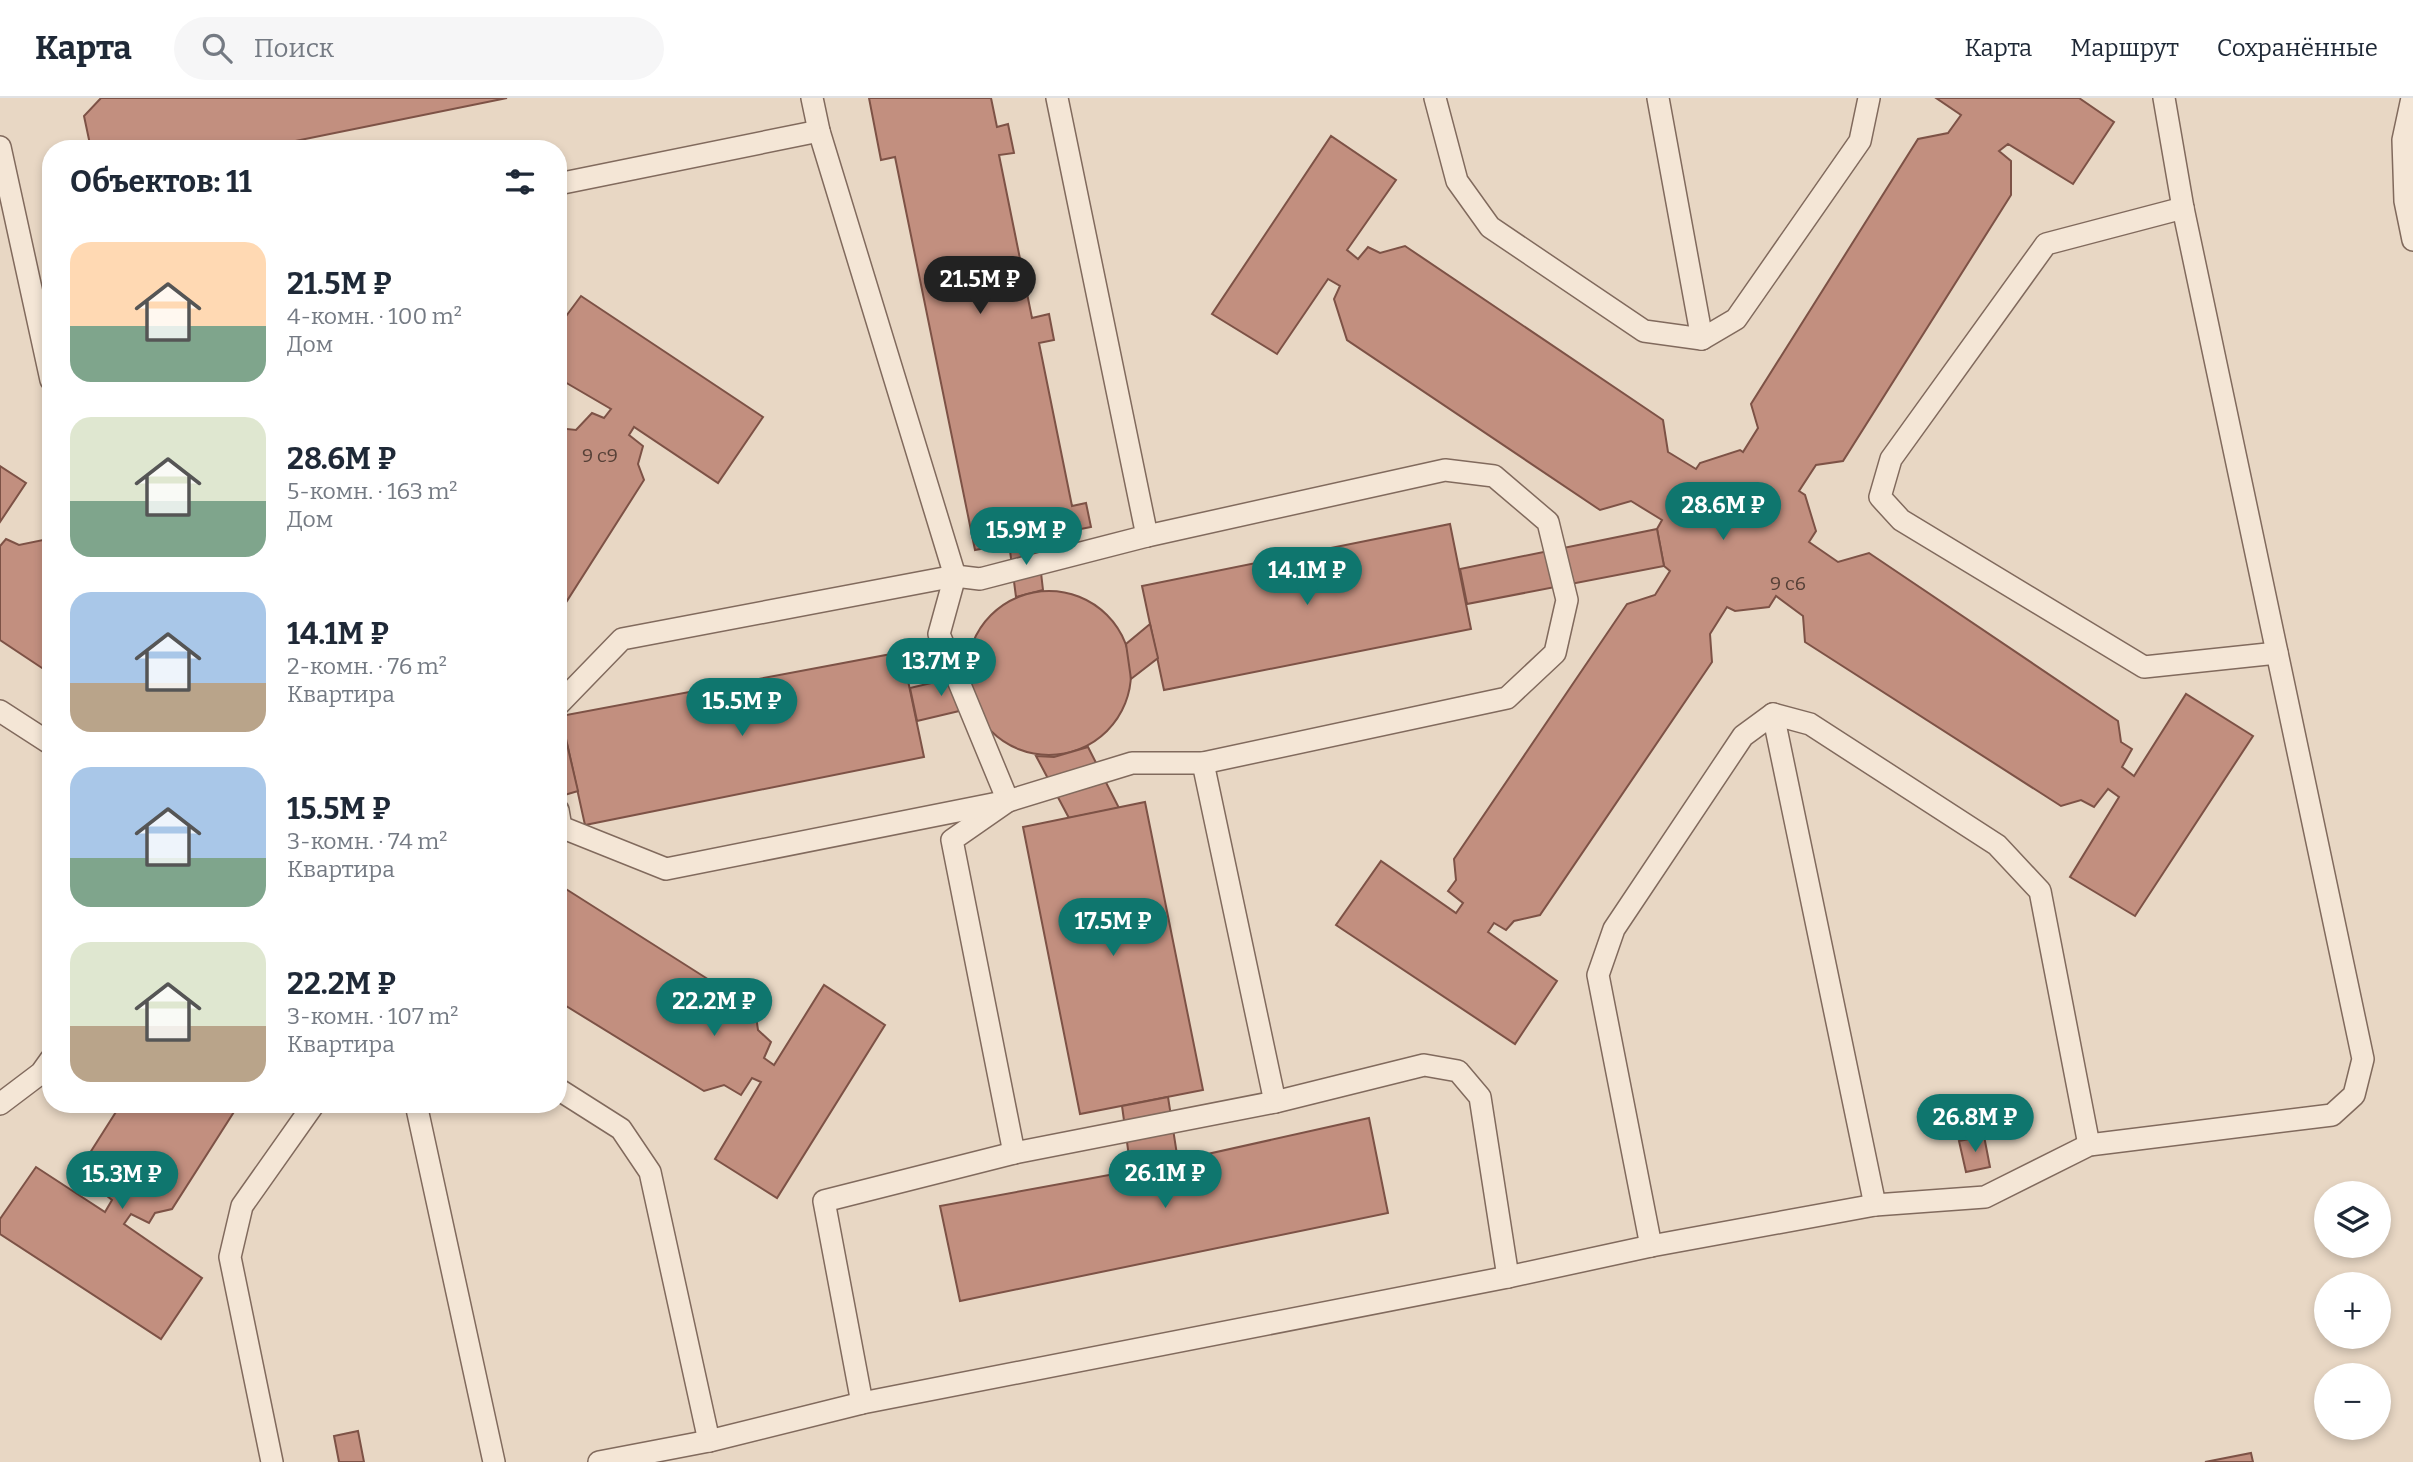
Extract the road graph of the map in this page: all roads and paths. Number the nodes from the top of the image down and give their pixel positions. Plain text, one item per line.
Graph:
1 (812, 98) edge
2 (1058, 98) edge
3 (1435, 98) edge
4 (1658, 98) edge
5 (1869, 98) edge
6 (2164, 98) edge
7 (2412, 98) edge
8 (819, 131) junction
9 (0, 147) edge
10 (567, 182) edge
11 (2183, 208) junction
12 (2413, 240) edge
13 (41, 288) edge
14 (1702, 339) junction
15 (1147, 536) junction
16 (955, 576) junction
17 (2277, 653) junction
18 (567, 696) edge
19 (0, 711) edge
20 (1773, 714) junction
21 (42, 738) edge
22 (1203, 763) junction
23 (1008, 801) junction
24 (567, 829) edge
25 (42, 1072) edge
26 (567, 1095) edge
27 (1275, 1102) junction
28 (0, 1104) edge
29 (308, 1113) edge
30 (418, 1113) edge
31 (2089, 1145) junction
32 (1014, 1153) junction
33 (1875, 1205) junction
34 (1651, 1246) junction
35 (1508, 1277) junction
36 (862, 1403) junction
37 (709, 1441) junction
38 (272, 1462) edge
39 (494, 1462) edge
40 (599, 1462) edge

1 - 8 lane
2 - 15 lane
3 - 14 lane
4 - 14 lane
5 - 14 lane
6 - 11 lane
7 - 12 lane
8 - 10 lane
8 - 16 lane
9 - 13 lane
11 - 17 lane
11 - 17 lane
15 - 16 lane
15 - 22 lane
16 - 18 lane
16 - 23 lane
17 - 31 lane
19 - 21 lane
20 - 31 lane
20 - 33 lane
20 - 34 lane
22 - 23 lane
22 - 27 lane
23 - 24 lane
23 - 32 lane
25 - 28 lane
26 - 37 lane
27 - 32 lane
27 - 35 lane
29 - 38 lane
30 - 39 lane
31 - 33 lane
32 - 36 lane
33 - 34 lane
34 - 35 lane
35 - 36 lane
36 - 37 lane
37 - 40 lane

